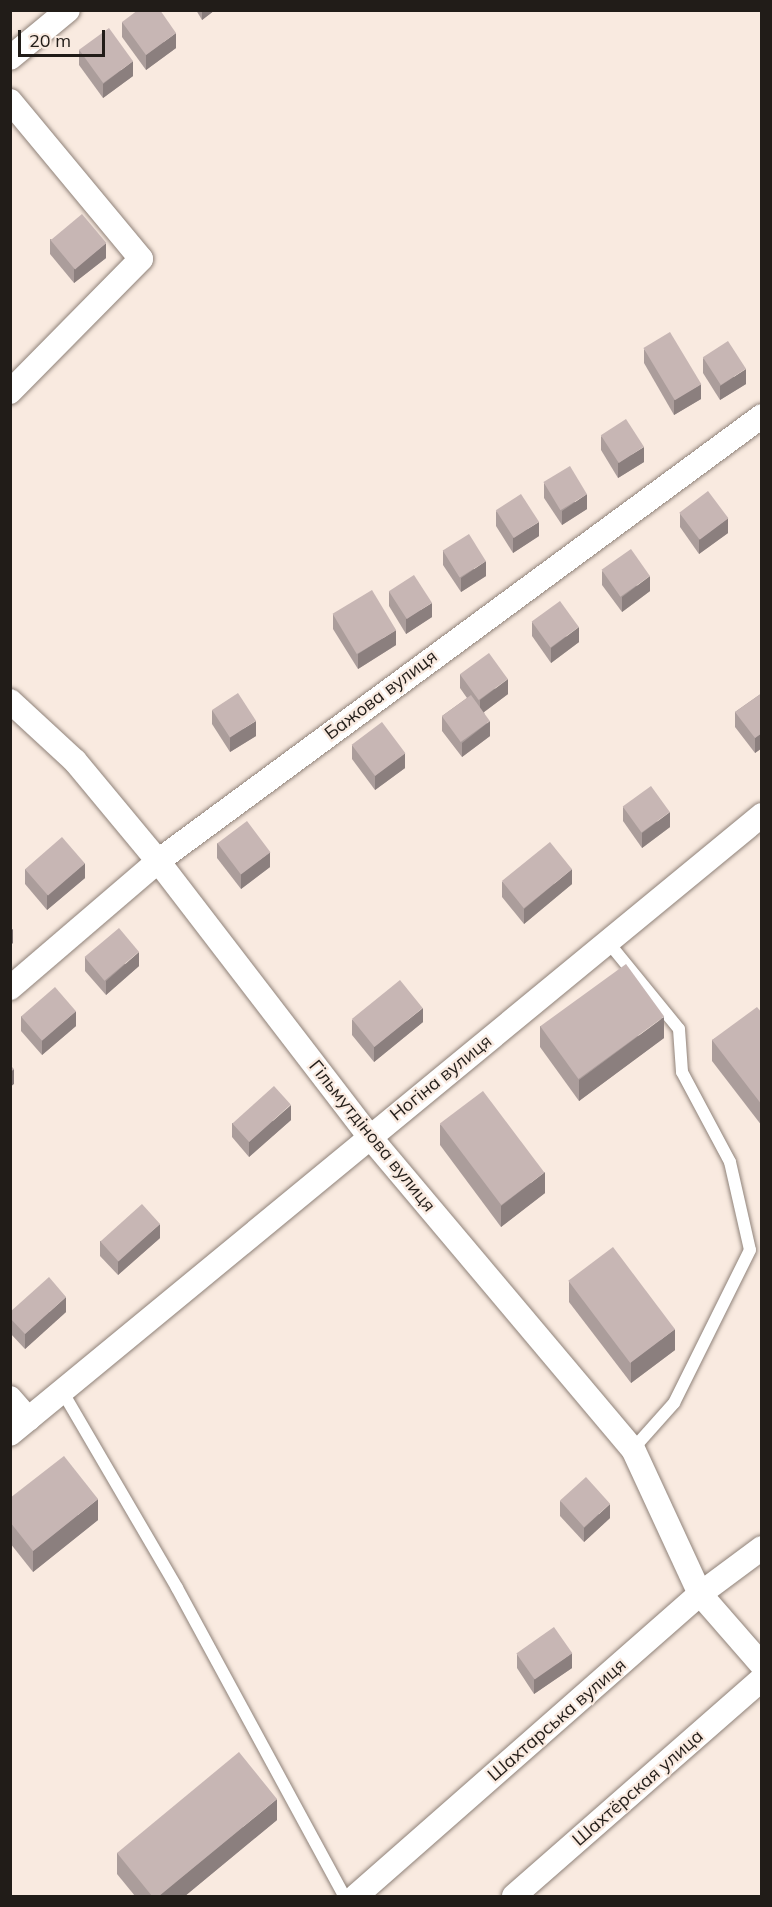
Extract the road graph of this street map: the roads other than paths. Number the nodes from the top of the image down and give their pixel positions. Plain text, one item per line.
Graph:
1 (68, 10) edge
2 (10, 58) edge
3 (10, 101) edge
4 (10, 392) edge
5 (762, 416) edge
6 (10, 701) edge
7 (762, 815) edge
8 (158, 861) junction
9 (608, 942) junction
10 (10, 988) edge
11 (369, 1136) junction
12 (62, 1391) junction
13 (10, 1398) edge
14 (19, 1426) edge
15 (633, 1449) junction
16 (762, 1548) edge
17 (700, 1594) junction
18 (762, 1665) edge
19 (762, 1679) edge
20 (344, 1896) edge
21 (357, 1896) edge
22 (514, 1896) edge

1 - 2 street
3 - 4 street
5 - 8 street, Бажова вулиця
6 - 8 street, Гільмутдінова вулиця
7 - 9 street, Ногіна вулиця
8 - 10 street, Бажова вулиця
8 - 11 street, Гільмутдінова вулиця
9 - 11 street, Ногіна вулиця
9 - 15 lane
11 - 12 street, Ногіна вулиця
11 - 15 street, Гільмутдінова вулиця
12 - 14 street, Ногіна вулиця
12 - 20 lane
13 - 14 street
15 - 17 street, Гільмутдінова вулиця
16 - 17 street, Шахтарська вулиця
17 - 18 street, Гільмутдінова вулиця
17 - 21 street, Шахтарська вулиця
19 - 22 street, Шахтёрская улица

